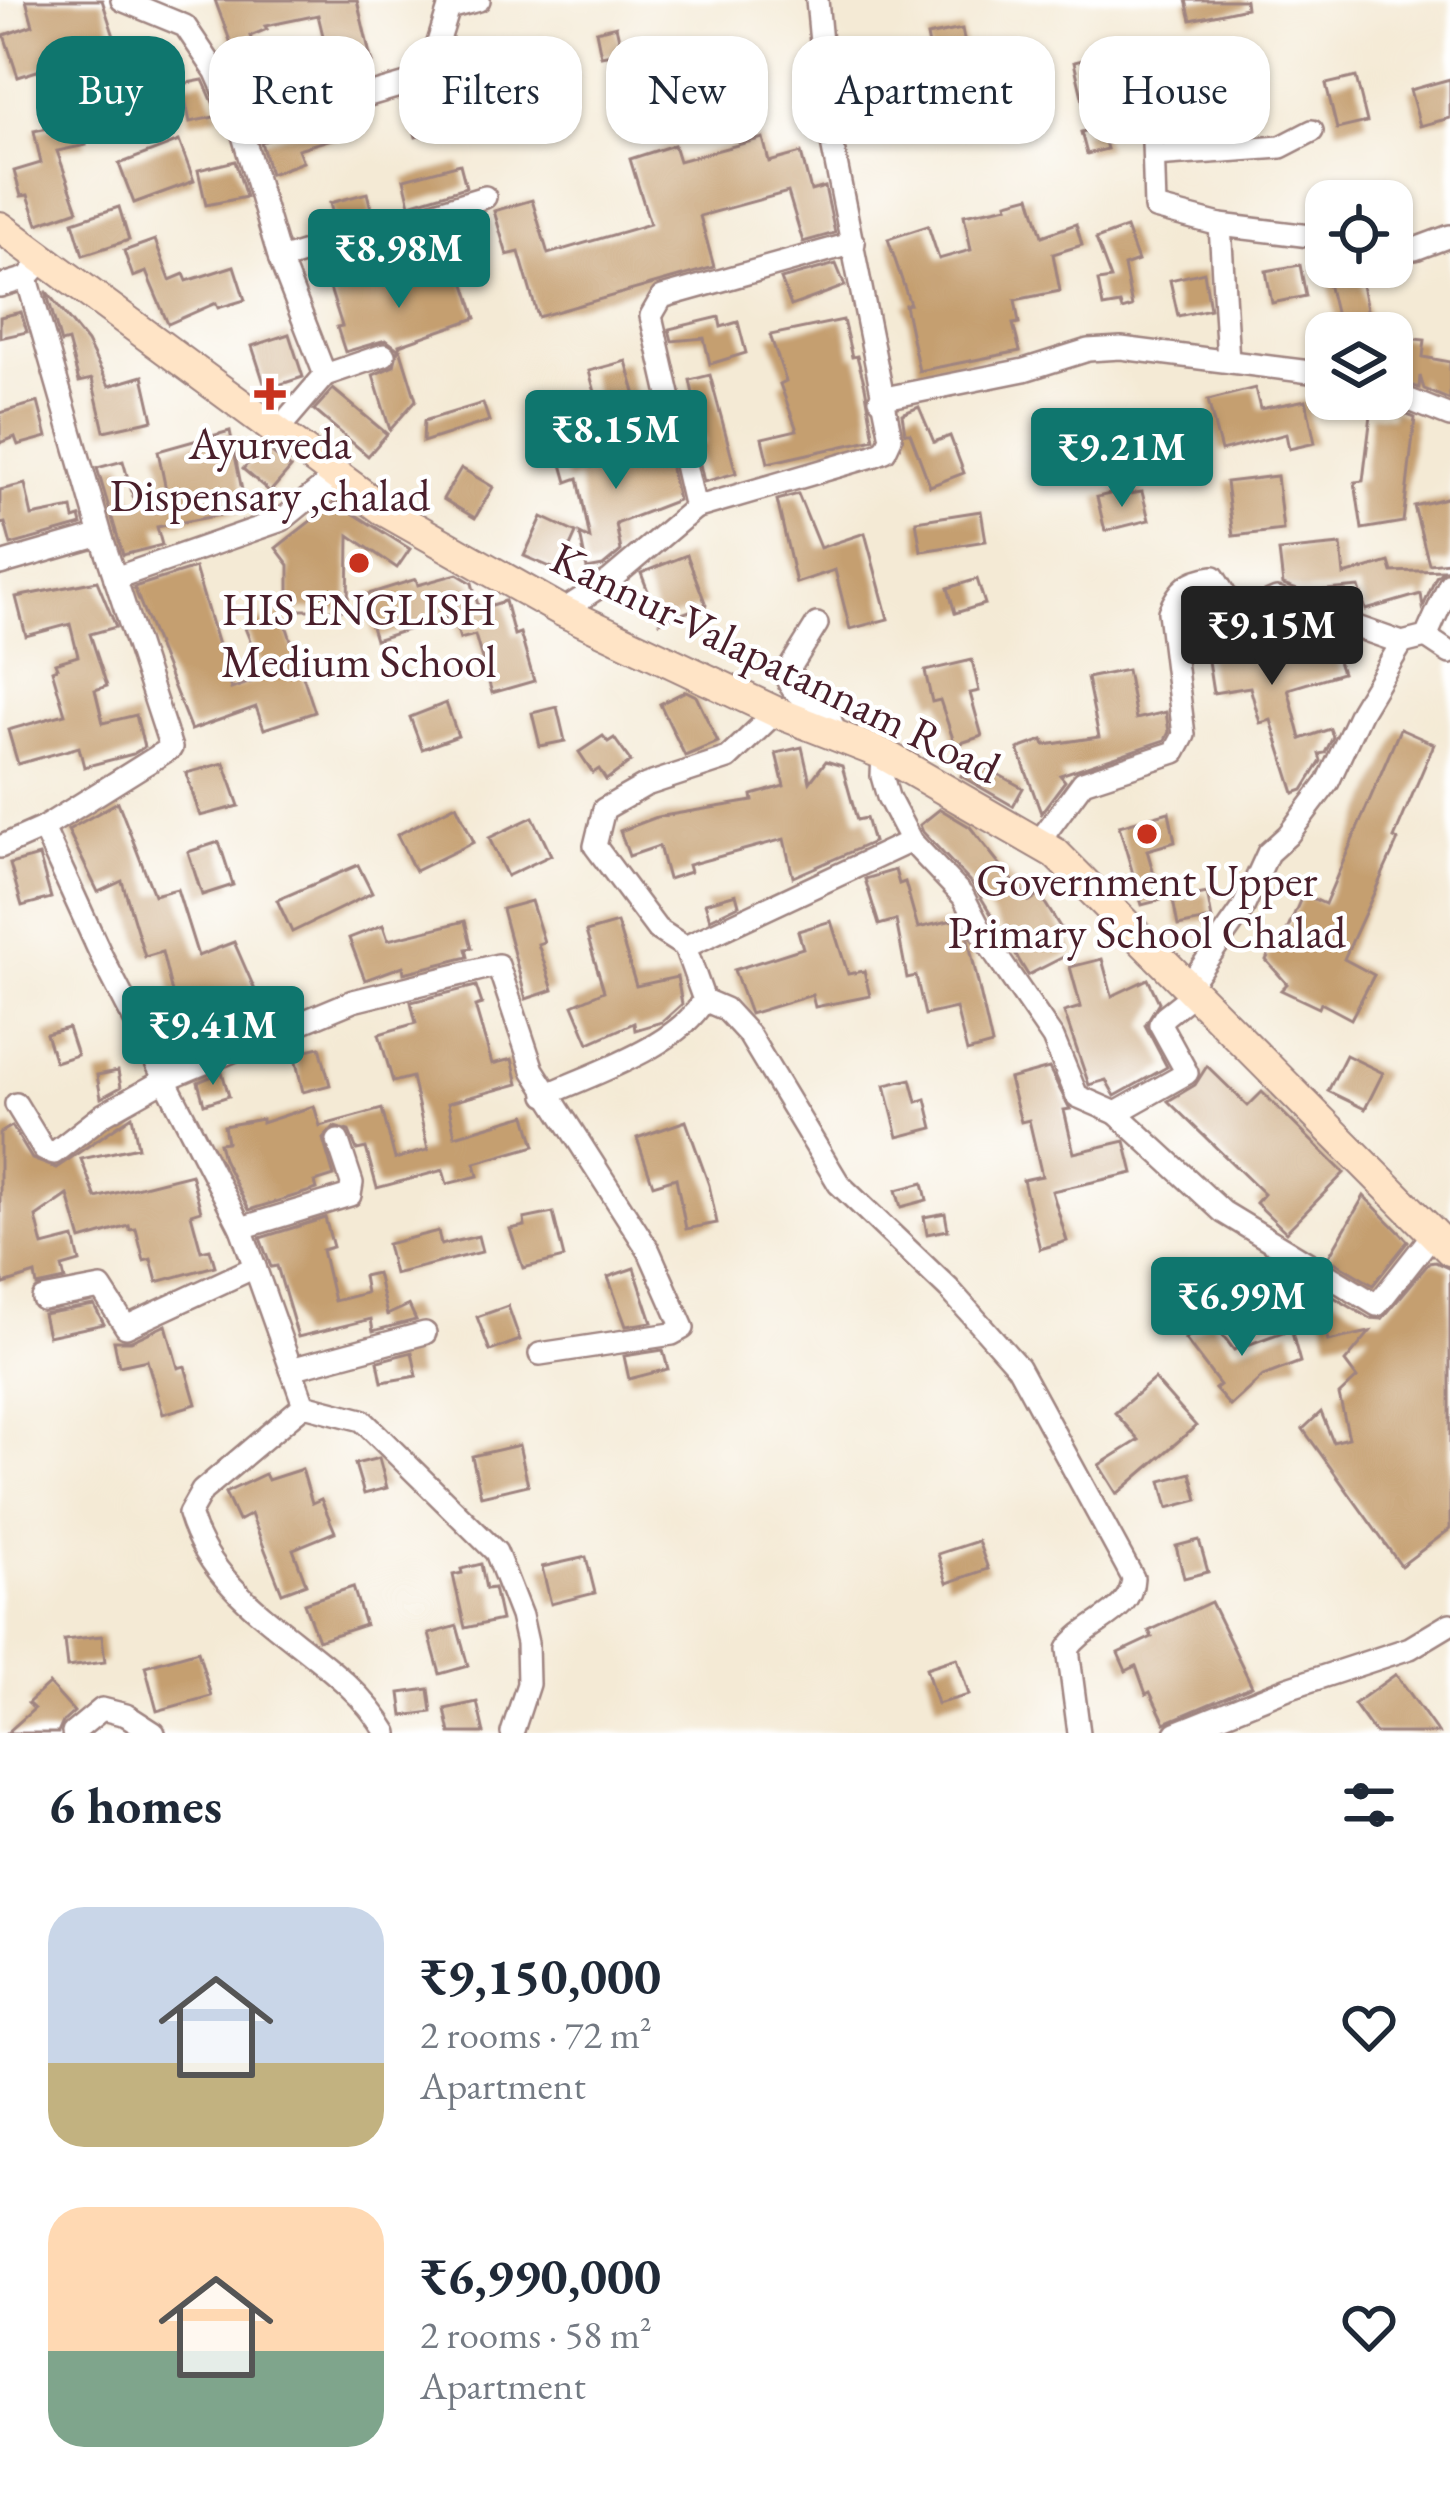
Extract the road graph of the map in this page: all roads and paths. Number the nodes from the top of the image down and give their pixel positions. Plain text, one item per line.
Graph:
1 (122, 0) edge
2 (479, 0) edge
3 (817, 0) edge
4 (209, 62) edge
5 (375, 93) edge
6 (1312, 131) dead end
7 (246, 144) edge
8 (1154, 144) edge
9 (1154, 156) junction
10 (485, 196) dead end
11 (1220, 225) junction
12 (0, 227) edge
13 (1305, 235) edge
14 (1450, 236) edge
15 (854, 243) junction
16 (1413, 249) edge
17 (280, 260) junction
18 (35, 269) junction
19 (0, 286) edge
20 (384, 355) dead end
21 (1228, 361) junction
22 (1305, 371) edge
23 (325, 374) junction
24 (880, 399) junction
25 (1413, 401) edge
26 (1450, 416) edge
27 (276, 432) junction
28 (337, 476) junction
29 (694, 508) junction
30 (101, 536) junction
31 (0, 564) edge
32 (115, 578) junction
33 (1450, 584) edge
34 (562, 611) junction
35 (817, 624) dead end
36 (1426, 638) junction
37 (1402, 643) junction
38 (1450, 653) edge
39 (776, 712) junction
40 (836, 735) junction
41 (883, 754) junction
42 (43, 828) junction
43 (911, 841) junction
44 (1038, 843) junction
45 (0, 847) edge
46 (685, 947) junction
47 (1190, 991) junction
48 (704, 1000) junction
49 (166, 1079) junction
50 (547, 1095) junction
51 (16, 1104) dead end
52 (1116, 1113) junction
53 (338, 1141) dead end
54 (241, 1228) junction
55 (1442, 1242) edge
56 (255, 1267) junction
57 (43, 1299) dead end
58 (425, 1333) dead end
59 (540, 1354) dead end
60 (291, 1370) junction
61 (304, 1405) junction
62 (1450, 1624) edge
63 (73, 1733) edge
64 (154, 1733) edge
65 (387, 1733) edge
66 (512, 1733) edge
67 (1079, 1733) edge
68 (1180, 1733) edge

1 - 4 street
2 - 5 street
3 - 15 street
6 - 9 street
7 - 17 street
8 - 9 street
9 - 11 street
10 - 17 street
11 - 13 street
11 - 21 street
12 - 18 main road, Kannur-Valapatannam Road
14 - 16 street
15 - 24 street
15 - 29 street
17 - 23 street
18 - 19 street
18 - 27 main road, Kannur-Valapatannam Road
18 - 30 street
20 - 23 street
21 - 22 street
21 - 24 street
23 - 27 street
24 - 29 street
25 - 26 street
27 - 28 main road, Kannur-Valapatannam Road
28 - 32 street
28 - 34 main road, Kannur-Valapatannam Road
29 - 34 street
30 - 31 street
30 - 32 street
32 - 42 street
33 - 36 street
34 - 39 main road, Kannur-Valapatannam Road
35 - 40 street
36 - 37 street
36 - 38 street
37 - 44 street
37 - 47 street
39 - 40 main road, Kannur-Valapatannam Road
39 - 46 street
40 - 41 main road, Kannur-Valapatannam Road
41 - 43 street
41 - 44 main road, Kannur-Valapatannam Road
42 - 45 street
42 - 49 street
43 - 46 street
43 - 52 street
44 - 47 main road, Kannur-Valapatannam Road
46 - 48 street
47 - 52 street
47 - 55 main road, Kannur-Valapatannam Road
48 - 50 street
48 - 67 street
49 - 50 street
49 - 51 street
49 - 54 street
50 - 59 street
52 - 55 street
53 - 54 street
54 - 56 street
56 - 57 street
56 - 60 street
58 - 60 street
60 - 61 street
61 - 65 street
61 - 66 street
62 - 68 street
63 - 64 street

